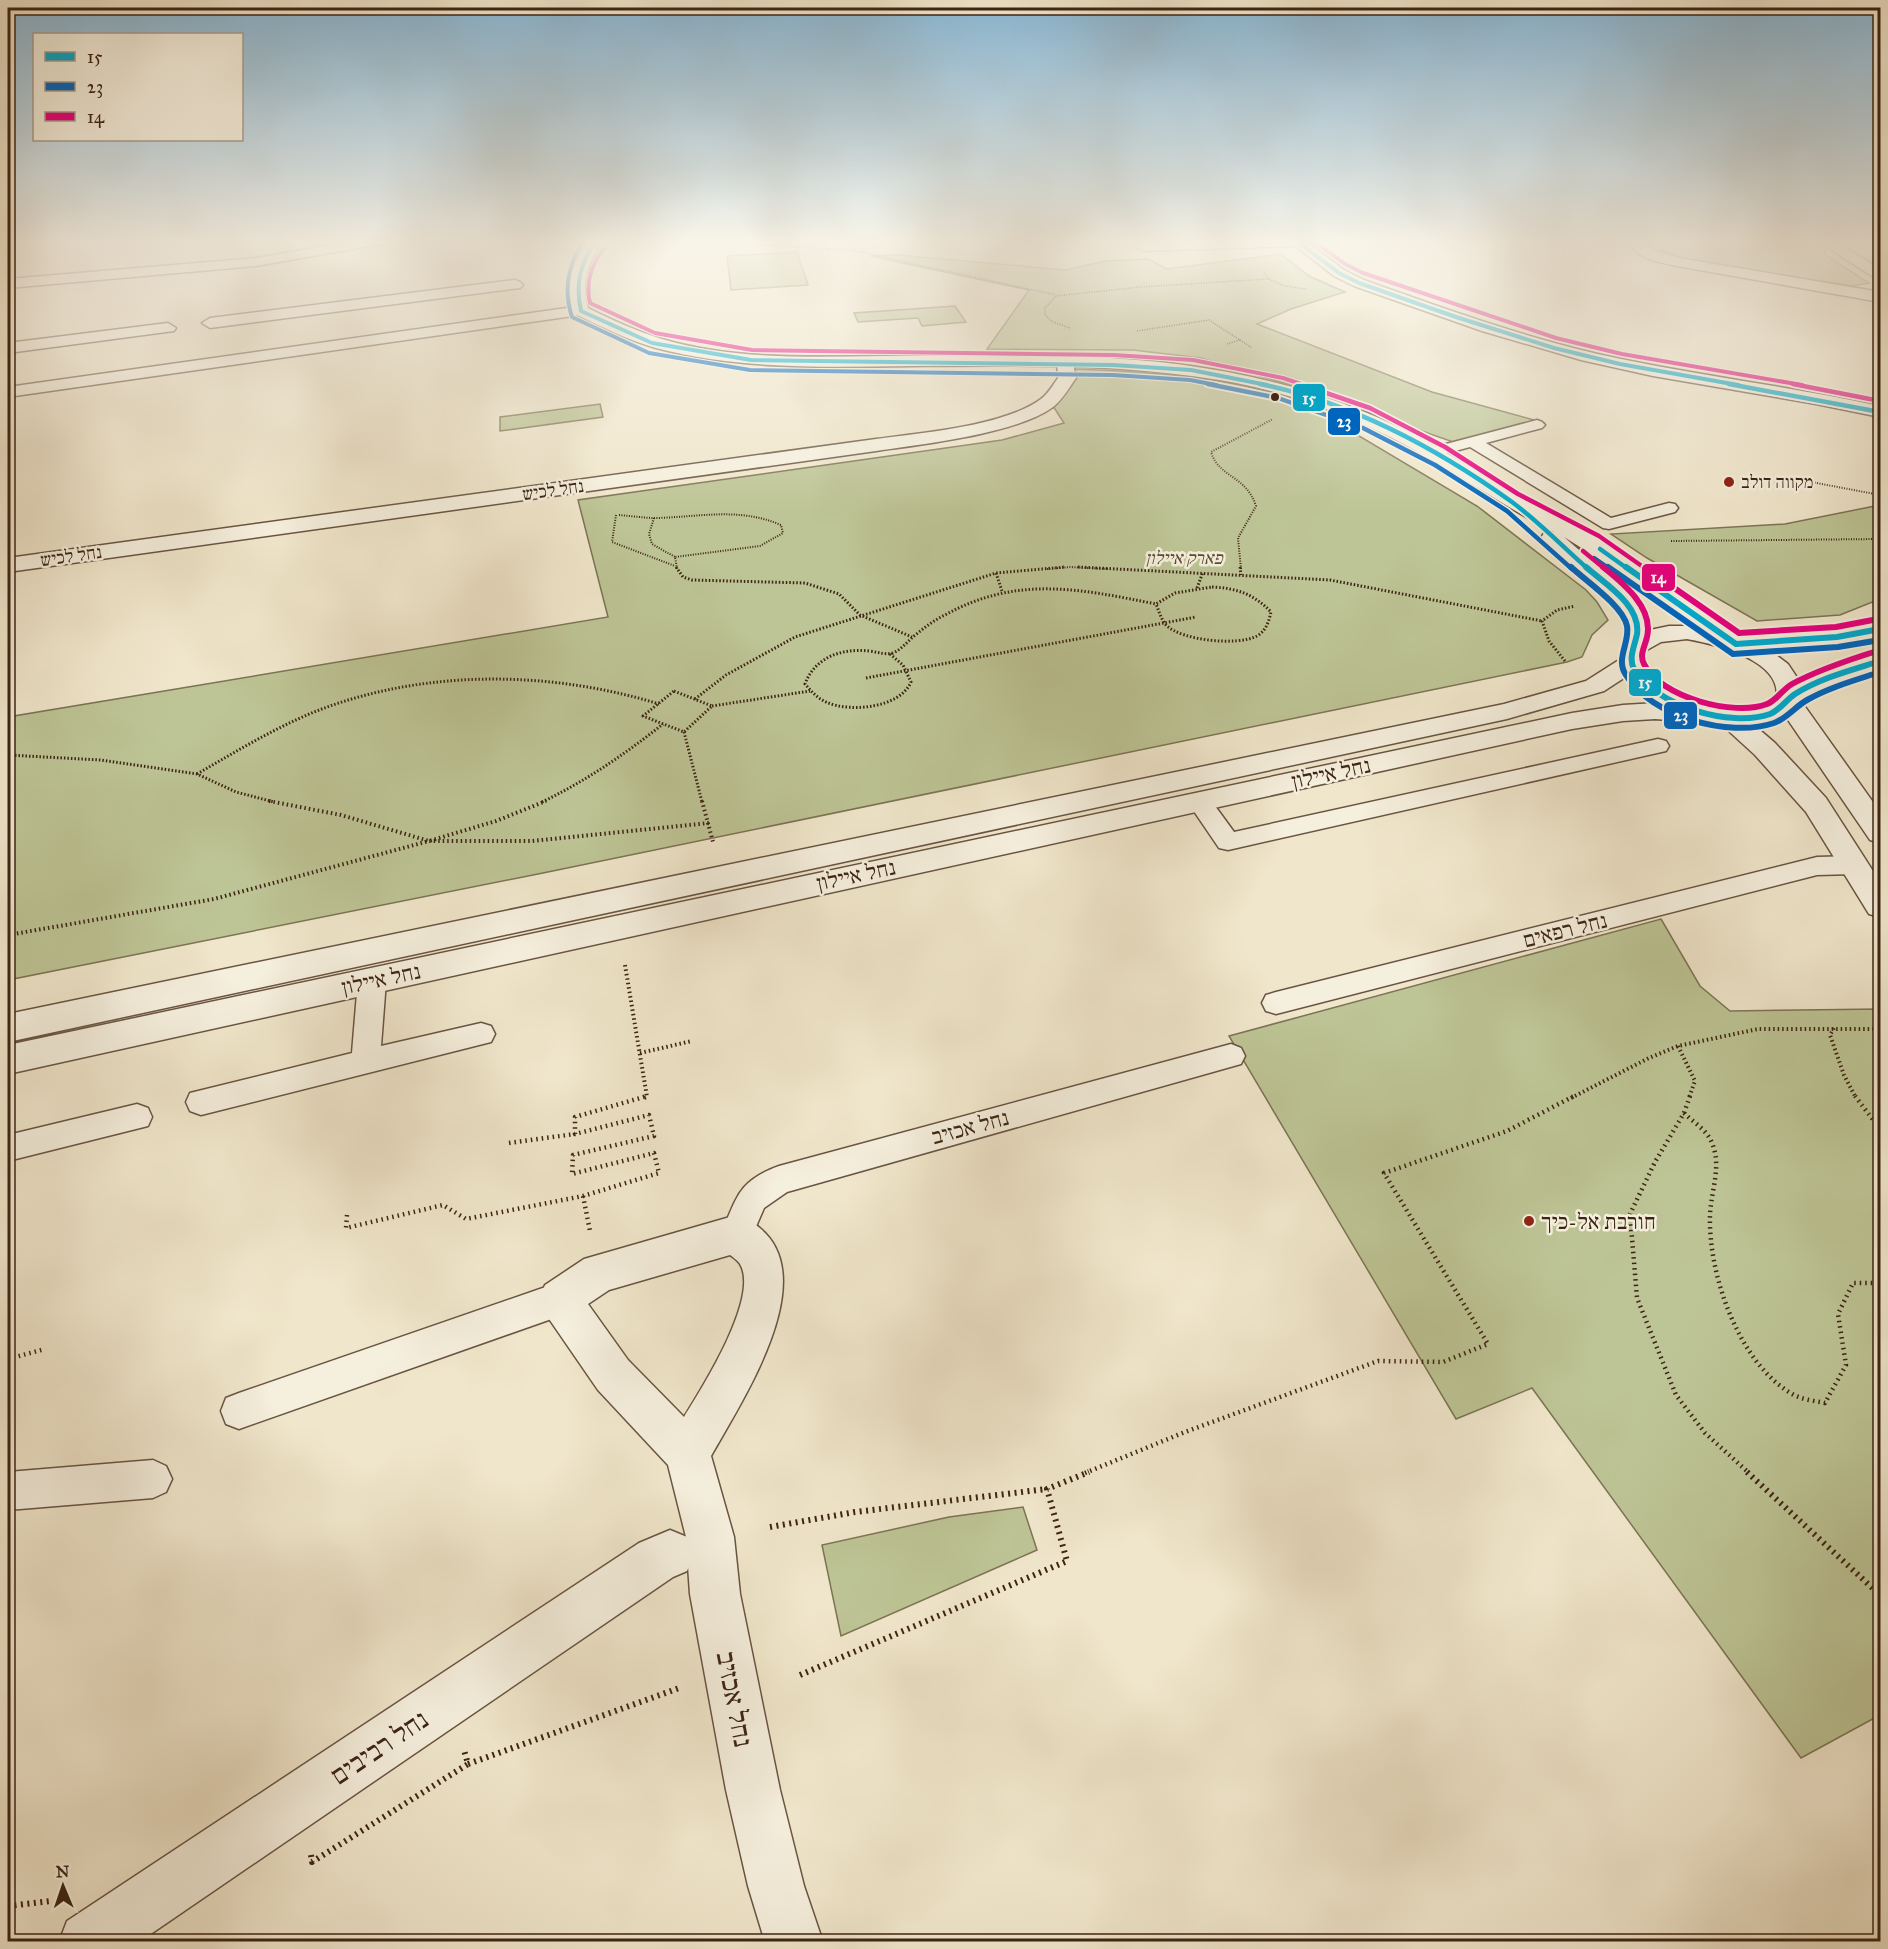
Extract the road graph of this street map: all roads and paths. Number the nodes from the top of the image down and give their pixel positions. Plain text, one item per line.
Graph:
1 (144, 331) edge
2 (376, 331) edge
3 (441, 331) edge
4 (625, 331) edge
5 (1226, 331) edge
6 (1503, 331) edge
7 (378, 340) junction
8 (1227, 344) dead end
9 (8, 348) edge
10 (1066, 363) junction
11 (8, 392) edge
12 (1313, 397) junction
13 (1881, 412) edge
14 (1538, 425) dead end
15 (1473, 442) junction
16 (1433, 452) junction
17 (1775, 483) dead end
18 (579, 486) junction
19 (1881, 495) edge
20 (1513, 503) junction
21 (1669, 508) dead end
22 (616, 515) junction
23 (654, 518) junction
24 (1881, 539) edge
25 (1666, 541) dead end
26 (675, 557) junction
27 (8, 565) edge
28 (675, 566) junction
29 (1203, 572) junction
30 (996, 573) junction
31 (1241, 575) junction
32 (1197, 588) junction
33 (1002, 591) junction
34 (1156, 604) junction
35 (1584, 606) dead end
36 (860, 615) junction
37 (1196, 617) dead end
38 (1542, 621) junction
39 (1881, 629) edge
40 (912, 637) junction
41 (1733, 643) junction
42 (1633, 653) junction
43 (890, 654) junction
44 (1881, 661) edge
45 (1566, 662) dead end
46 (866, 678) dead end
47 (810, 691) junction
48 (695, 699) junction
49 (1789, 699) junction
50 (659, 704) junction
51 (712, 706) junction
52 (1718, 715) junction
53 (663, 724) junction
54 (684, 732) junction
55 (1658, 746) dead end
56 (8, 755) edge
57 (197, 774) junction
58 (1199, 801) junction
59 (709, 823) junction
60 (1881, 833) edge
61 (429, 841) junction
62 (713, 843) dead end
63 (1855, 865) junction
64 (1881, 906) edge
65 (619, 926) junction
66 (8, 935) edge
67 (372, 981) junction
68 (1276, 1002) dead end
69 (8, 1028) edge
70 (1834, 1028) junction
71 (1881, 1029) edge
72 (481, 1034) dead end
73 (692, 1041) dead end
74 (1678, 1046) junction
75 (640, 1053) junction
76 (1231, 1056) dead end
77 (8, 1060) edge
78 (366, 1063) junction
79 (201, 1102) dead end
80 (1684, 1113) junction
81 (137, 1117) dead end
82 (1881, 1129) edge
83 (575, 1134) junction
84 (509, 1143) dead end
85 (8, 1148) edge
86 (346, 1215) dead end
87 (737, 1234) junction
88 (1881, 1282) edge
89 (560, 1299) junction
90 (45, 1349) dead end
91 (8, 1359) edge
92 (239, 1411) dead end
93 (688, 1453) junction
94 (153, 1479) dead end
95 (1047, 1489) junction
96 (8, 1491) edge
97 (770, 1527) dead end
98 (670, 1554) dead end
99 (1881, 1595) edge
100 (801, 1674) dead end
101 (690, 1684) dead end
102 (468, 1764) dead end
103 (88, 1941) edge
104 (794, 1941) edge

1 - 9 street
2 - 7 street
3 - 7 street
4 - 10 street
5 - 8 path
6 - 13 street
7 - 11 street
10 - 12 street
10 - 18 street, נחל לכיש
12 - 16 street
12 - 31 path
14 - 15 lane
15 - 16 lane
15 - 21 lane
16 - 20 street
17 - 19 path
18 - 22 path
18 - 27 street, נחל לכיש
20 - 41 street
20 - 42 street
22 - 23 path
22 - 28 path
23 - 26 path
23 - 26 path
24 - 25 path
26 - 28 path
28 - 36 path
29 - 30 path
29 - 31 path
29 - 32 path
30 - 33 path
30 - 36 path
31 - 38 path
32 - 34 path
32 - 34 path
33 - 34 path
33 - 40 path
35 - 38 path
36 - 40 path
36 - 48 path
37 - 46 path, bridge
38 - 45 path
39 - 41 street
40 - 43 path
41 - 42 street, נחל איילון
41 - 49 street
42 - 52 street
42 - 69 street, נחל איילון
43 - 47 path
43 - 47 path
44 - 49 street
47 - 51 path
48 - 50 path
48 - 51 path
49 - 52 street
49 - 60 street
50 - 53 path
50 - 57 path
51 - 54 path
52 - 58 street, נחל איילון
52 - 63 street
53 - 54 path
53 - 61 path
54 - 59 path
55 - 58 lane
56 - 57 path
57 - 61 path
58 - 65 street, נחל איילון
59 - 61 path
59 - 62 path
61 - 66 path
63 - 64 street
63 - 68 lane, נחל רפאים
65 - 67 street, נחל איילון
65 - 75 path
67 - 77 street, נחל איילון
67 - 78 lane
70 - 71 path
70 - 74 path
70 - 82 path
72 - 78 lane
73 - 75 path
74 - 80 path
74 - 95 path
75 - 83 path
76 - 87 lane, נחל אכזיב
78 - 79 lane
80 - 88 path
80 - 99 path
81 - 85 lane
83 - 84 path
83 - 86 path
87 - 89 street
87 - 93 street
89 - 92 lane
89 - 93 street, נחל אכזיב
90 - 91 path
93 - 104 street, נחל אכזיב
94 - 96 lane
95 - 97 path
95 - 100 path
98 - 103 street, נחל רביבים
101 - 102 path

